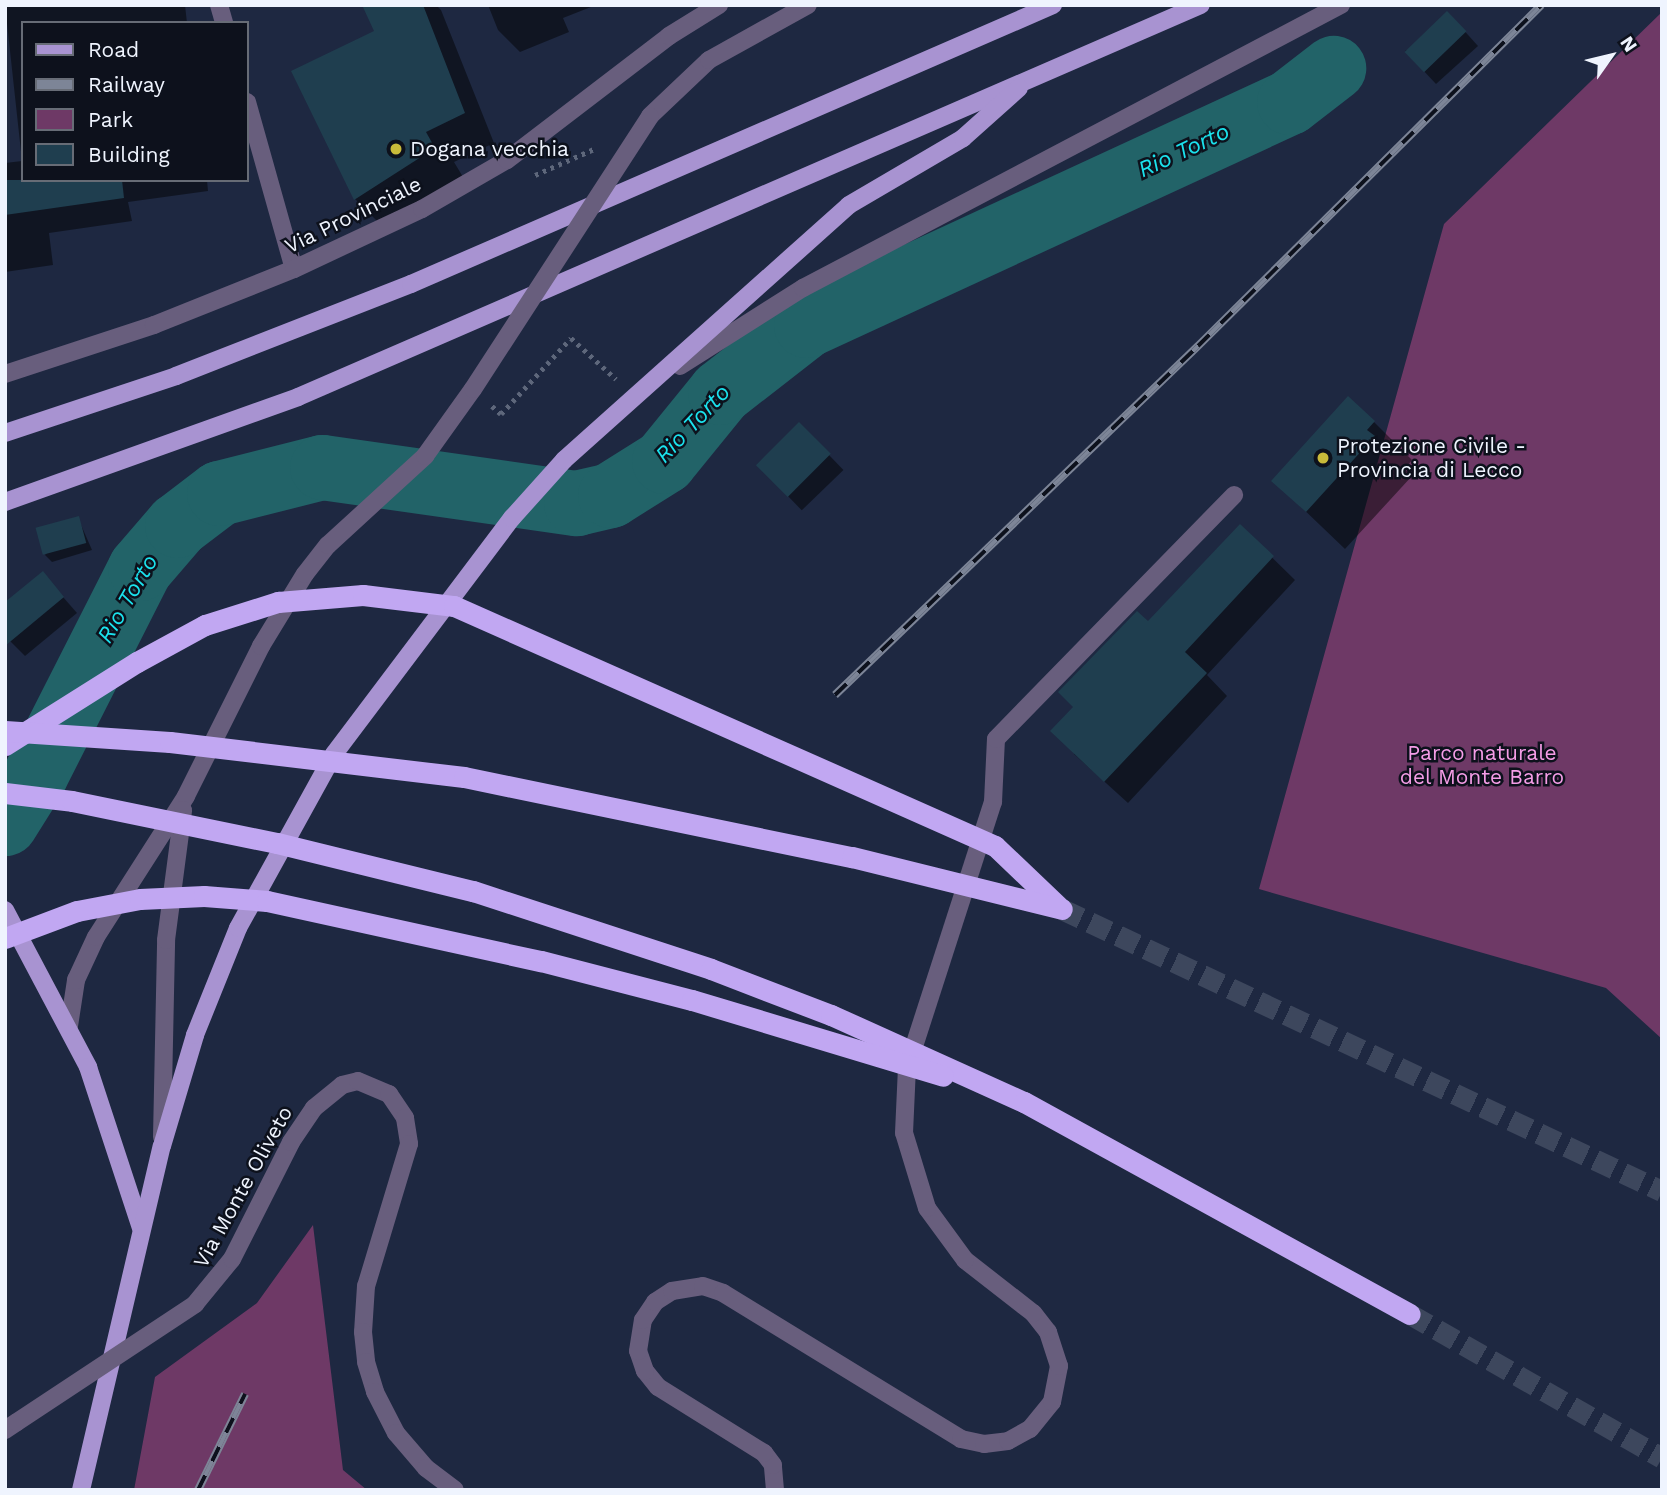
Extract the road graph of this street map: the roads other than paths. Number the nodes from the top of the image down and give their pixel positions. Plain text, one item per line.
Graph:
1 (719, 5) edge
2 (808, 5) edge
3 (1020, 5) edge
4 (1053, 5) edge
5 (1201, 5) edge
6 (1341, 5) edge
7 (937, 53) junction
8 (1019, 88) junction
9 (248, 105) edge
10 (295, 269) junction
11 (5, 374) edge
12 (632, 394) junction
13 (5, 433) edge
14 (1234, 495) dead end
15 (5, 502) edge
16 (5, 731) edge
17 (5, 745) edge
18 (5, 793) edge
19 (186, 796) junction
20 (5, 910) edge
21 (5, 938) edge
22 (69, 1026) junction
23 (1024, 1101) junction
24 (162, 1146) junction
25 (142, 1229) junction
26 (1410, 1314) tunnel mouth
27 (99, 1418) junction
28 (11, 1426) edge
29 (80, 1490) edge
30 (86, 1490) edge
31 (455, 1490) edge
32 (775, 1490) edge

1 - 10 street, Via Provinciale
2 - 19 street, bridge
3 - 7 main road
4 - 7 main road
5 - 8 main road
6 - 12 street
7 - 13 main road
8 - 12 main road
8 - 15 main road
9 - 10 street
10 - 11 street, Via Provinciale
12 - 24 main road
14 - 32 street
16 - 17 highway, bridge
18 - 23 highway, bridge
19 - 22 street
19 - 24 street
20 - 22 main road
21 - 23 highway, bridge
22 - 25 main road
23 - 26 highway, bridge
24 - 25 main road
25 - 27 main road
27 - 29 main road
27 - 30 main road
28 - 31 street, Via Monte Oliveto, bridge

